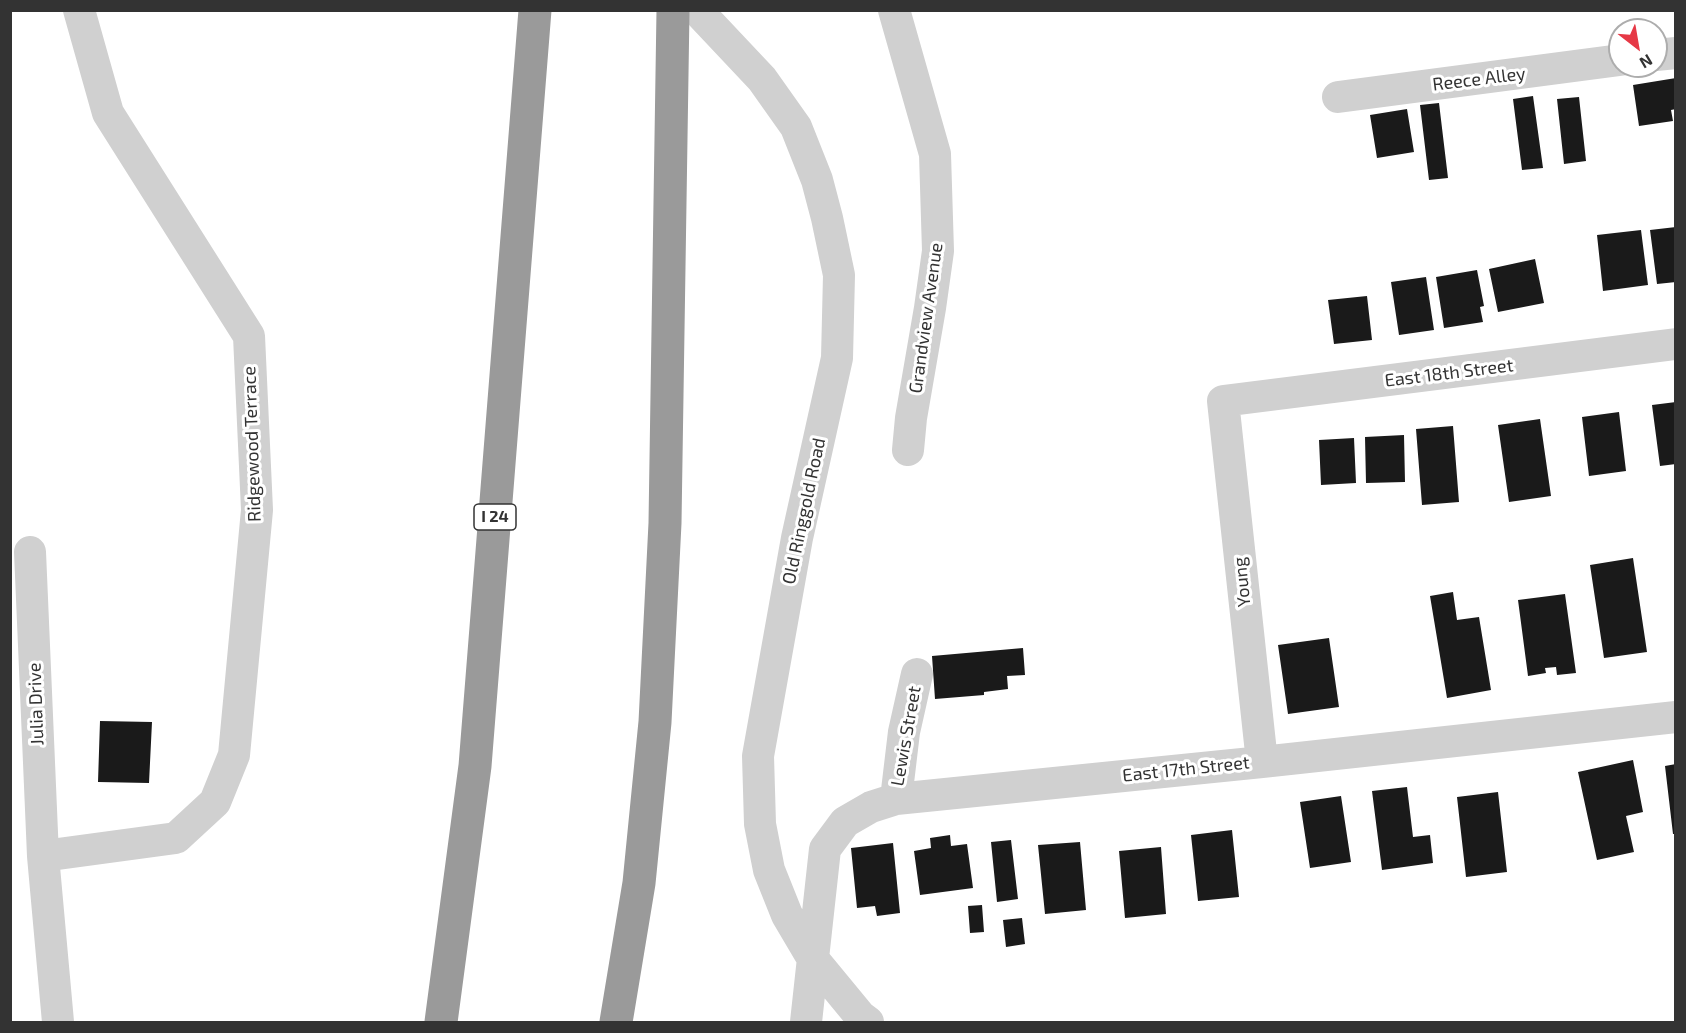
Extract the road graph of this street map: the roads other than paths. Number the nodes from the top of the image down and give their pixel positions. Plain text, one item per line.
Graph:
1 (79, 10) edge
2 (535, 10) edge
3 (673, 10) edge
4 (697, 10) edge
5 (894, 10) edge
6 (1608, 62) edge
7 (1338, 97) dead end
8 (1676, 344) edge
9 (1223, 402) joint
10 (908, 450) dead end
11 (30, 552) dead end
12 (917, 674) dead end
13 (1676, 717) edge
14 (1262, 762) junction
15 (896, 799) junction
16 (43, 856) junction
17 (813, 959) junction
18 (58, 1023) edge
19 (441, 1023) edge
20 (616, 1023) edge
21 (806, 1023) edge
22 (868, 1023) edge

1 - 16 street, Ridgewood Terrace
2 - 19 highway, I 24
3 - 20 highway
4 - 17 street, Old Ringgold Road
5 - 10 street, Grandview Avenue
6 - 7 street, Reece Alley
8 - 9 street, East 18th Street
9 - 14 street, Young
11 - 16 street, Julia Drive
12 - 15 street, Lewis Street
13 - 14 street, East 17th Street
14 - 15 street, East 17th Street
15 - 17 street, East 17th Street
16 - 18 street, Julia Drive
17 - 21 street, East 17th Street
17 - 22 street, Old Ringgold Road

